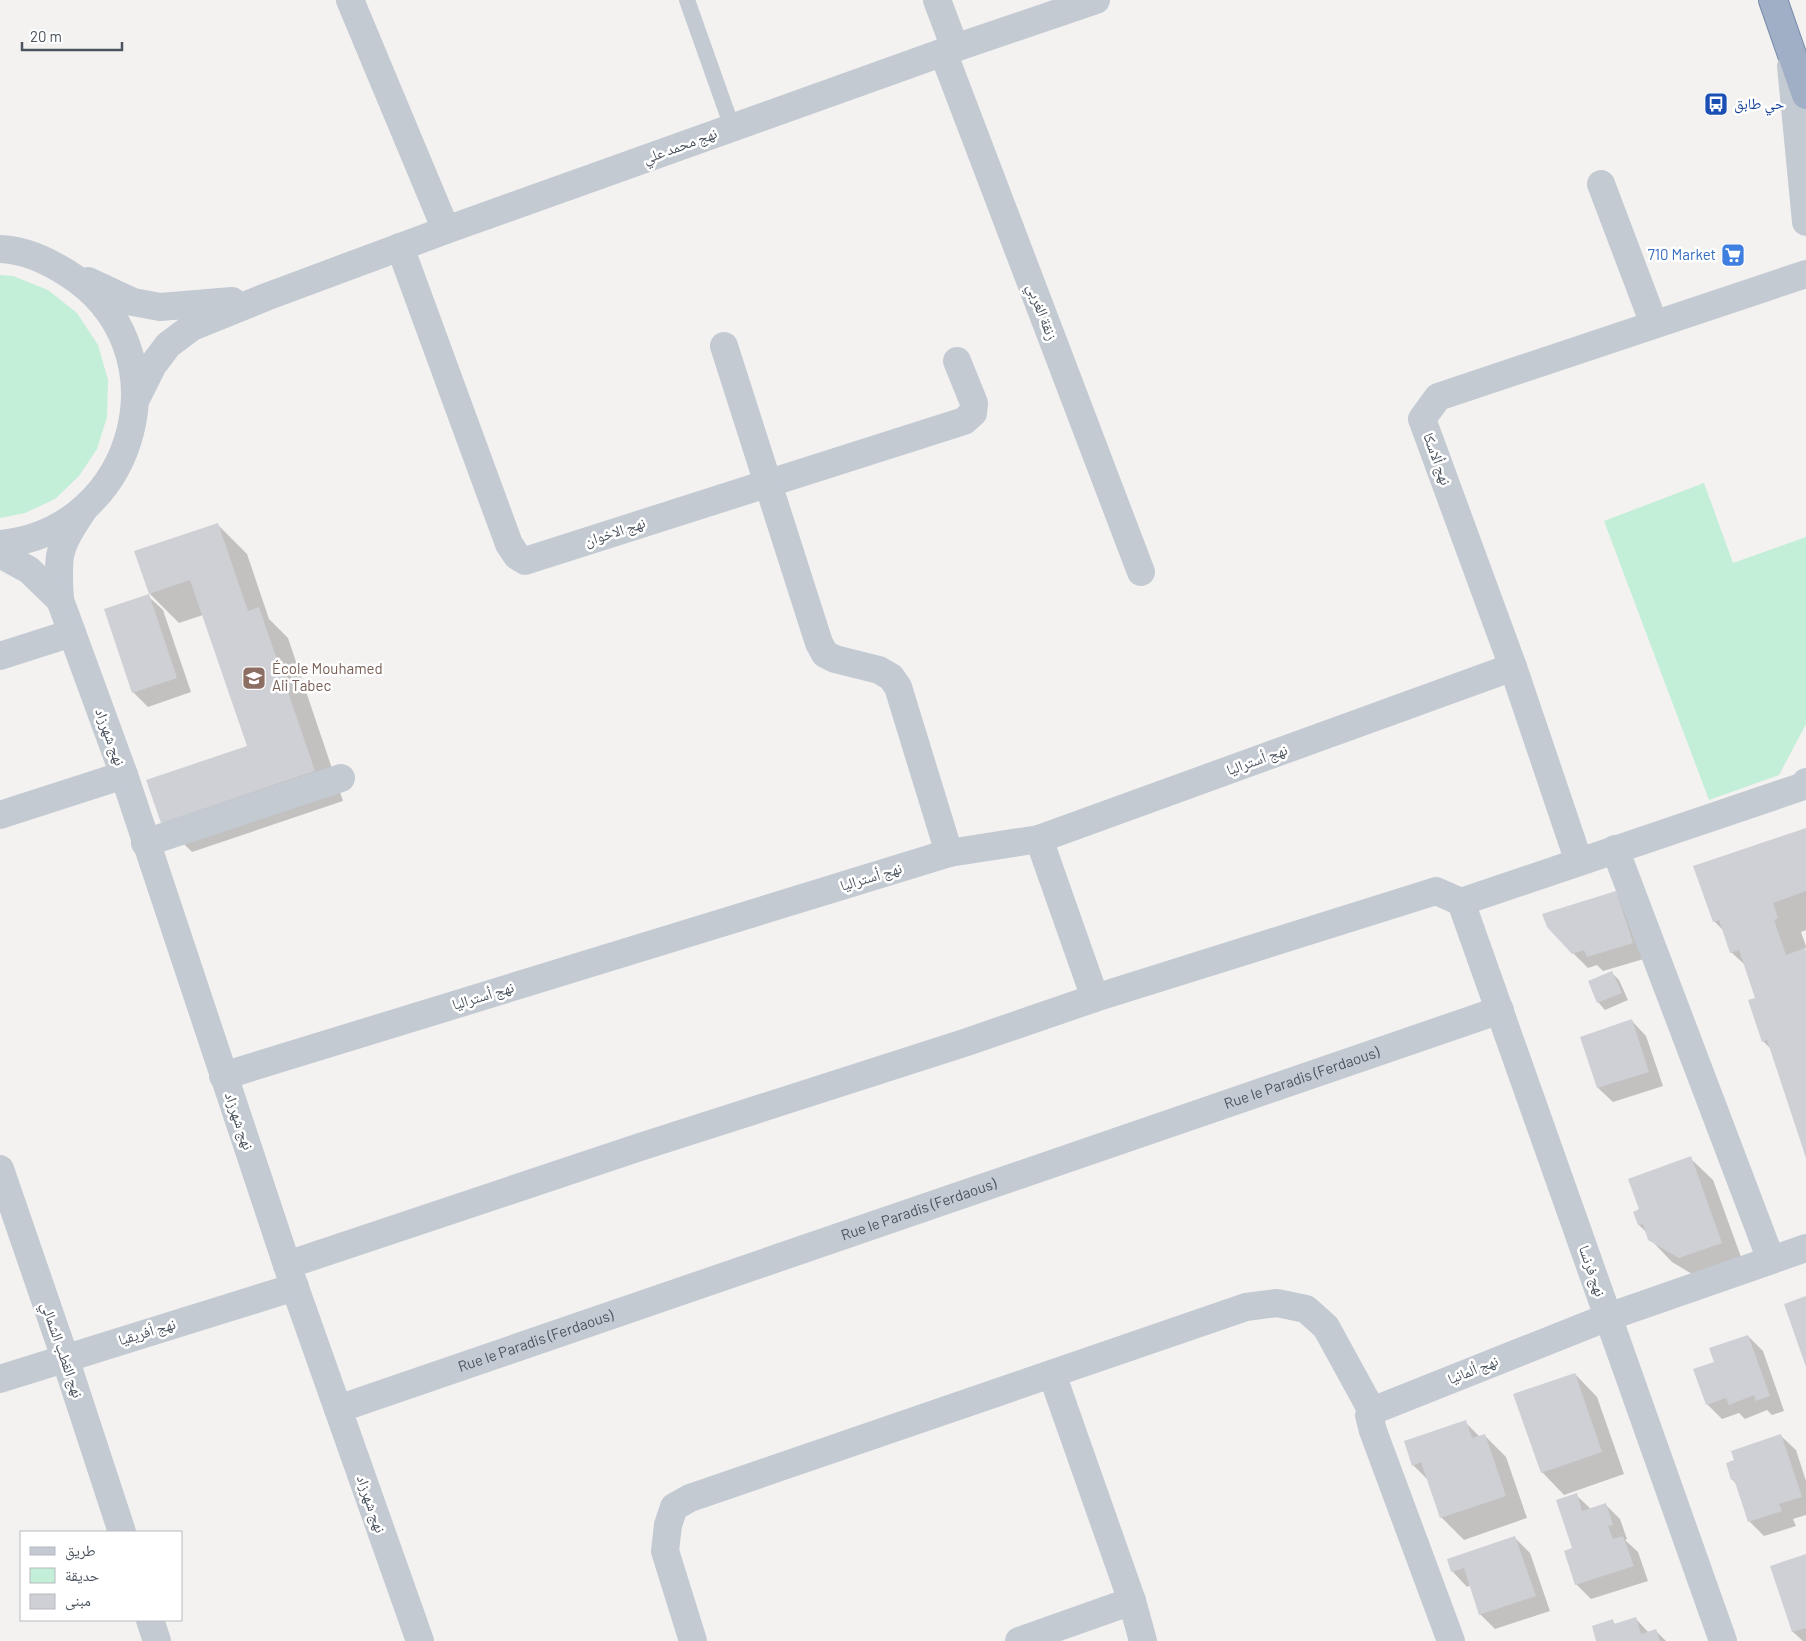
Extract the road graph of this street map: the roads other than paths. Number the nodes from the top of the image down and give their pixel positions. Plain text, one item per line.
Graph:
1 (350, 0) edge
2 (688, 0) edge
3 (937, 0) edge
4 (1096, 0) edge
5 (1773, 0) edge
6 (1789, 47) junction
7 (949, 50) junction
8 (1806, 95) edge
9 (732, 128) junction
10 (1601, 184) dead end
11 (1806, 222) edge
12 (446, 230) junction
13 (400, 247) junction
14 (0, 249) edge
15 (62, 270) junction
16 (1806, 274) edge
17 (266, 297) junction
18 (1654, 324) junction
19 (724, 346) dead end
20 (957, 361) dead end
21 (136, 399) junction
22 (768, 483) junction
23 (84, 509) junction
24 (0, 544) edge
25 (0, 554) edge
26 (1141, 572) dead end
27 (60, 600) junction
28 (72, 633) junction
29 (0, 656) edge
30 (1513, 667) junction
31 (124, 776) junction
32 (341, 778) dead end
33 (1806, 782) edge
34 (0, 815) edge
35 (1039, 839) junction
36 (145, 842) junction
37 (1615, 849) junction
38 (948, 853) junction
39 (1579, 862) junction
40 (1461, 902) junction
41 (1095, 998) junction
42 (1500, 1010) junction
43 (224, 1076) junction
44 (0, 1168) edge
45 (1806, 1248) edge
46 (1772, 1260) junction
47 (291, 1276) junction
48 (1608, 1317) junction
49 (65, 1358) junction
50 (1052, 1374) junction
51 (0, 1378) edge
52 (338, 1409) junction
53 (1372, 1411) junction
54 (122, 1531) edge
55 (1132, 1601) junction
56 (150, 1621) edge
57 (157, 1641) edge
58 (420, 1641) edge
59 (694, 1641) edge
60 (1019, 1641) edge
61 (1142, 1641) edge
62 (1452, 1641) edge
63 (1724, 1641) edge

1 - 12 street
2 - 9 lane
3 - 7 street, زنقة الغربي
4 - 7 street, نهج محمد علي
5 - 6 highway
6 - 8 highway
6 - 11 street
7 - 9 street, نهج محمد علي
7 - 26 street, زنقة الغربي
9 - 12 street, نهج محمد علي
10 - 18 street
12 - 13 street, نهج محمد علي
13 - 17 street, نهج محمد علي
13 - 22 street, نهج الاخوان
14 - 15 street
15 - 17 street
15 - 21 street
16 - 18 street, نهج ألاسكا
17 - 21 street
18 - 30 street, نهج ألاسكا
19 - 22 street
20 - 22 street, نهج الاخوان
21 - 23 street
22 - 38 street
23 - 24 street
23 - 27 street
25 - 27 street
27 - 28 street, نهج شهرزاد
28 - 29 street
28 - 31 street, نهج شهرزاد
30 - 35 street, نهج أستراليا
30 - 39 street, نهج ألاسكا
31 - 34 street
31 - 36 street, نهج شهرزاد
32 - 36 street
33 - 37 street
35 - 38 street, نهج أستراليا
35 - 41 street
36 - 43 street, نهج شهرزاد
37 - 39 street
37 - 46 street
38 - 43 street, نهج أستراليا
39 - 40 street
40 - 41 street, نهج أفريقيا
40 - 42 street, نهج فرنسا
41 - 47 street, نهج أفريقيا
42 - 48 street, نهج فرنسا
42 - 52 street, Rue le Paradis (Ferdaous)
43 - 47 street, نهج شهرزاد
44 - 49 street, نهج القطب الشمالي
45 - 46 street, نهج ألمانيا
46 - 48 street, نهج ألمانيا
47 - 49 street, نهج أفريقيا
47 - 52 street, نهج شهرزاد
48 - 53 street, نهج ألمانيا
48 - 63 street, نهج فرنسا
49 - 51 street, نهج أفريقيا
49 - 54 street, نهج القطب الشمالي
50 - 53 street
50 - 55 street
50 - 59 street
52 - 58 street, نهج شهرزاد
53 - 62 street
55 - 60 street
55 - 61 street
56 - 57 street

